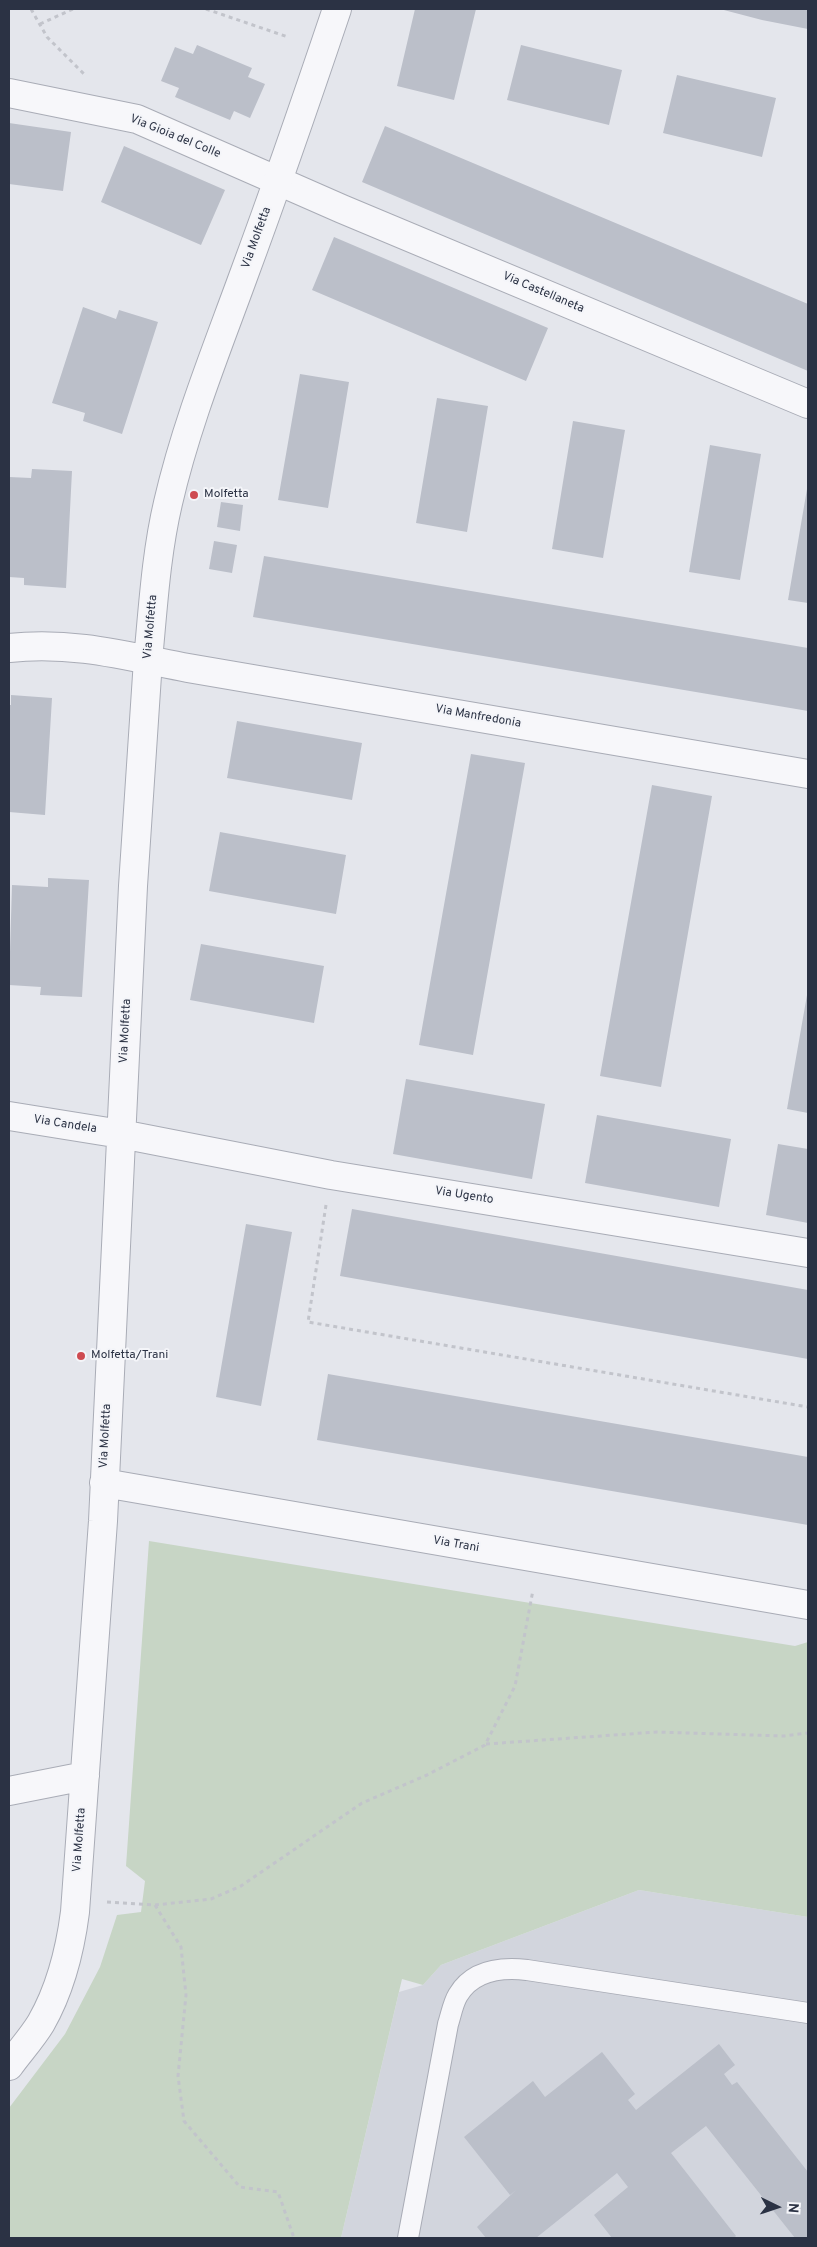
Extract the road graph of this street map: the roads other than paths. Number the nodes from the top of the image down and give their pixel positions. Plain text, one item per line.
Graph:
1 (337, 9) edge
2 (9, 93) edge
3 (278, 182) junction
4 (808, 404) edge
5 (9, 648) edge
6 (148, 660) junction
7 (808, 774) edge
8 (9, 1116) edge
9 (121, 1134) junction
10 (808, 1253) edge
11 (104, 1484) junction
12 (808, 1605) edge
13 (85, 1776) junction
14 (9, 1791) edge
15 (808, 2013) edge
16 (9, 2066) edge
17 (408, 2238) edge

1 - 3 street, Via Molfetta
2 - 3 street, Via Gioia del Colle
3 - 4 street, Via Castellaneta
3 - 6 street, Via Molfetta
5 - 6 street, Via Manfredonia
6 - 7 street, Via Manfredonia
6 - 9 street, Via Molfetta
8 - 9 street, Via Candela
9 - 10 street, Via Ugento
9 - 11 street, Via Molfetta
11 - 12 street, Via Trani
11 - 13 street, Via Molfetta
13 - 14 street
13 - 16 street, Via Molfetta
15 - 17 lane

